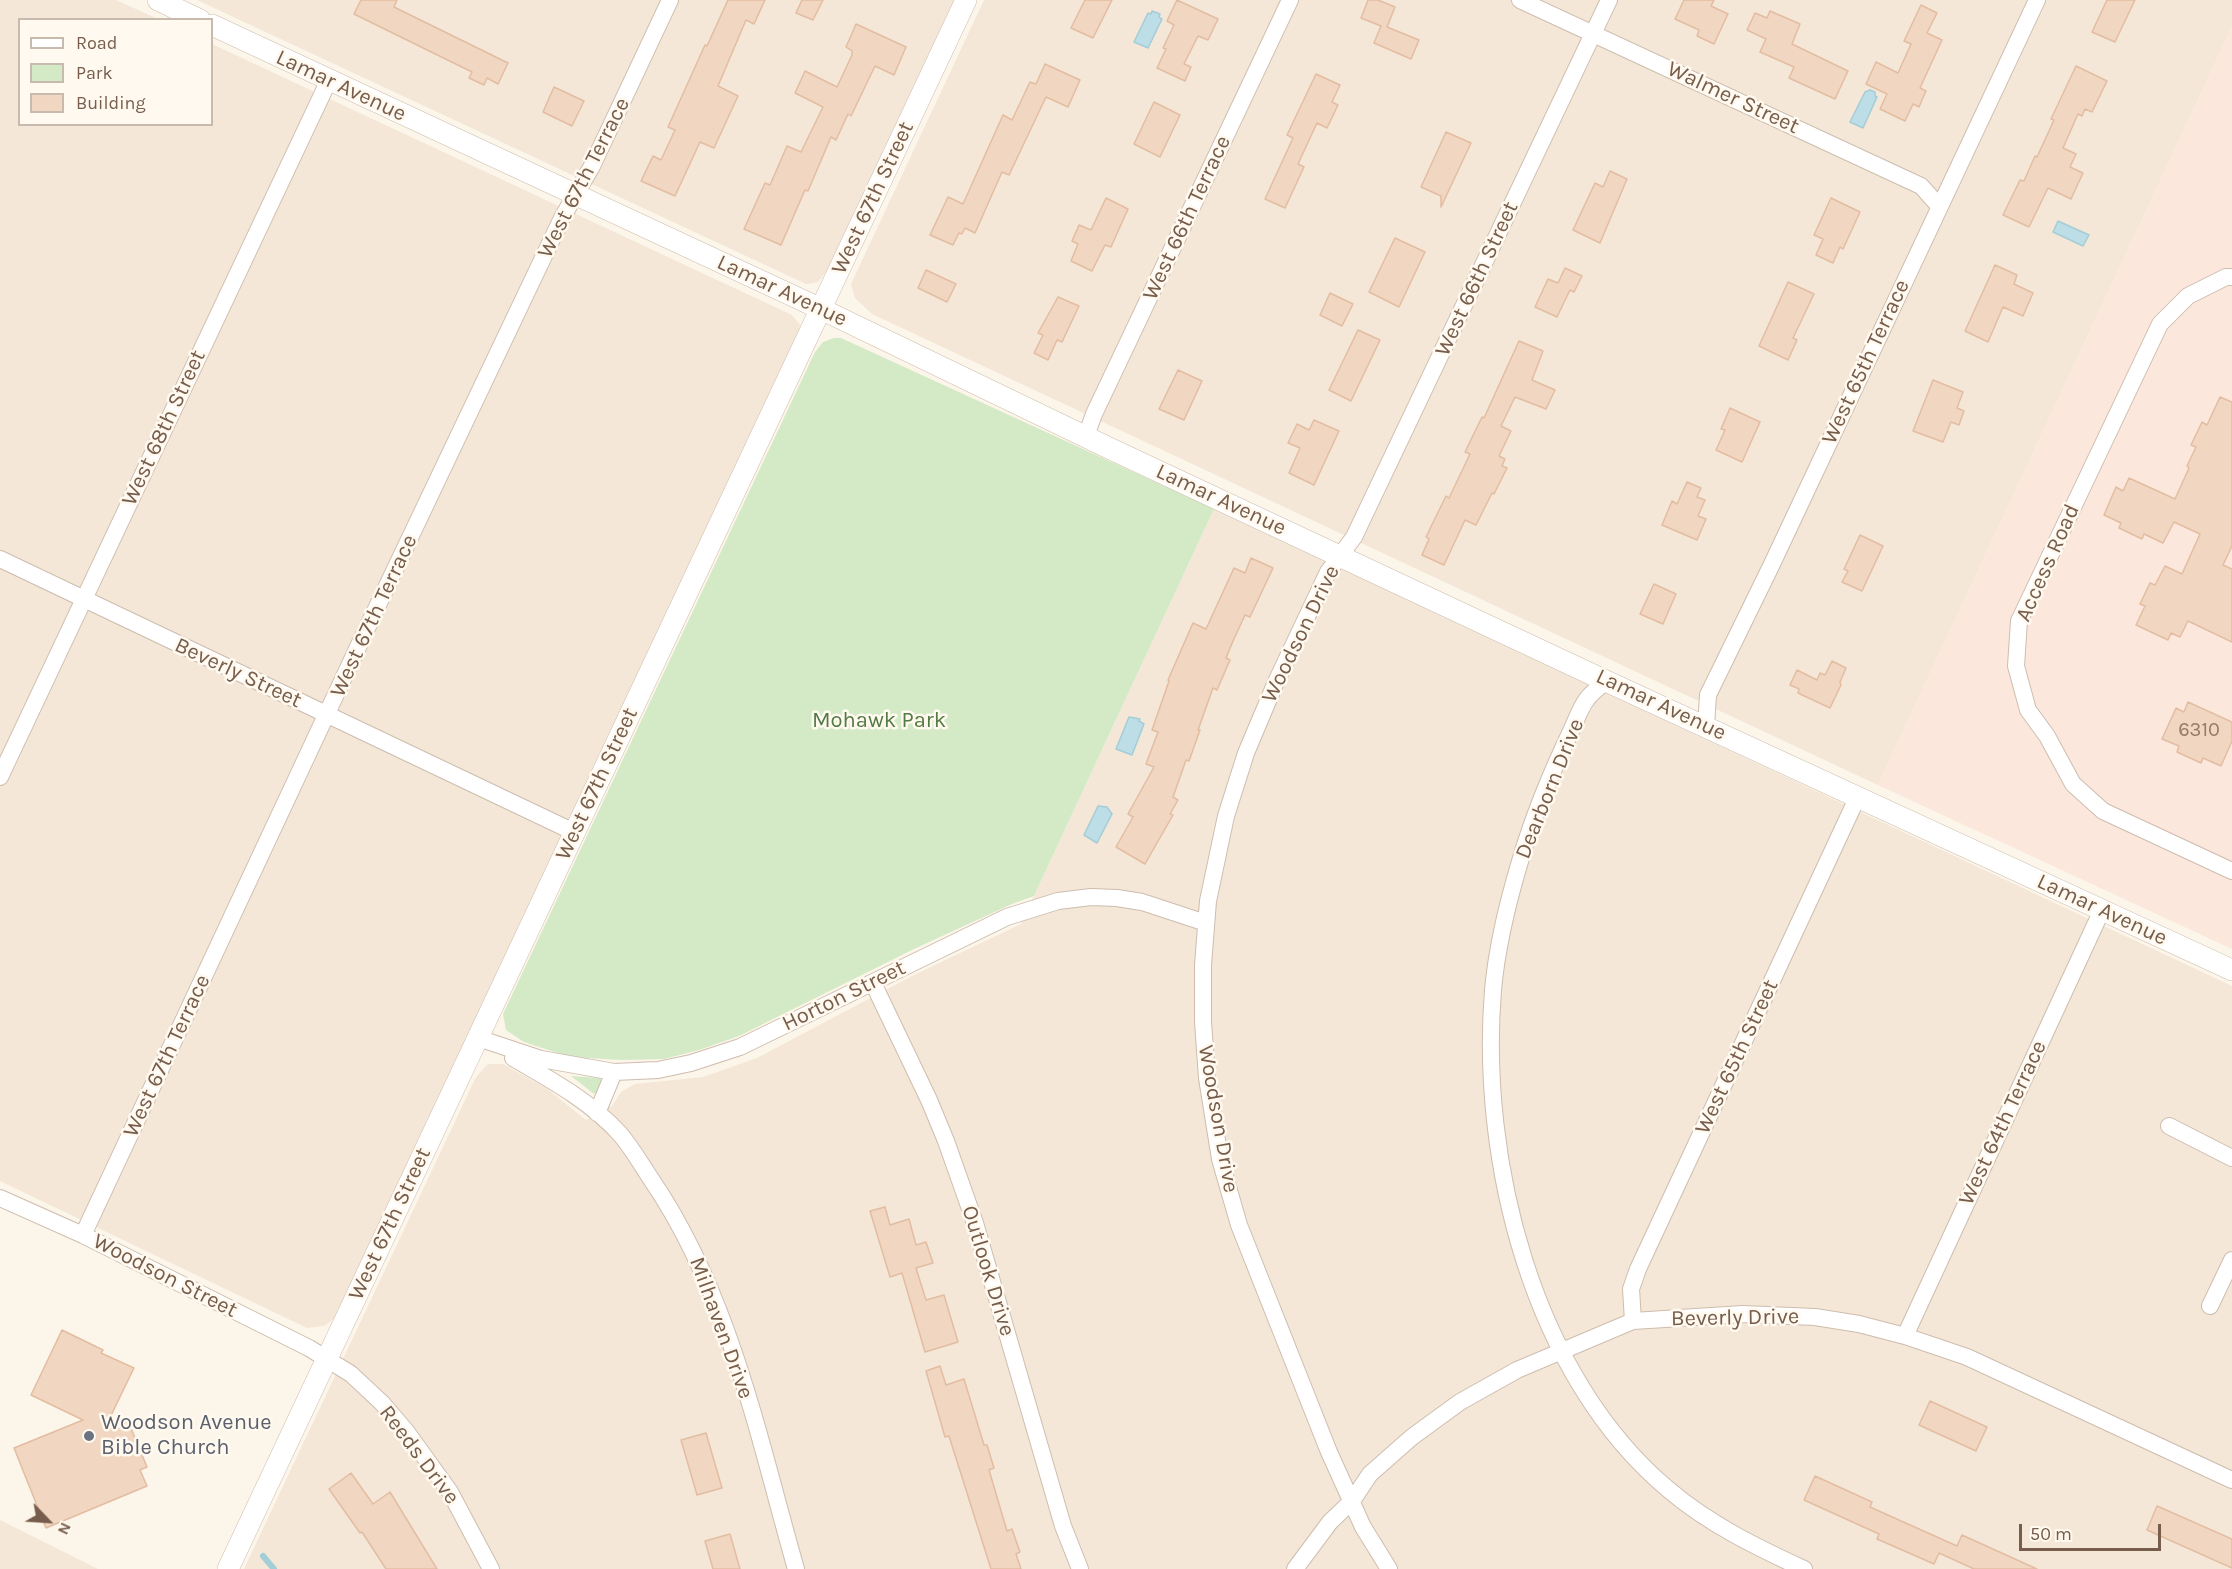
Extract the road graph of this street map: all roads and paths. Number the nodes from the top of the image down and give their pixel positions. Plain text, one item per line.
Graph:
1 (158, 0) edge
2 (670, 0) edge
3 (966, 0) edge
4 (1290, 0) edge
5 (1520, 0) edge
6 (1609, 0) edge
7 (2037, 0) edge
8 (196, 18) edge
9 (213, 25) edge
10 (1593, 33) junction
11 (329, 80) junction
12 (576, 195) junction
13 (1939, 206) junction
14 (2232, 277) edge
15 (820, 309) junction
16 (1086, 436) junction
17 (1340, 555) junction
18 (0, 559) edge
19 (84, 599) junction
20 (1606, 681) junction
21 (328, 714) junction
22 (1706, 726) junction
23 (0, 777) edge
24 (1858, 796) junction
25 (574, 832) junction
26 (2232, 871) edge
27 (2102, 910) junction
28 (1206, 922) junction
29 (2232, 970) edge
30 (873, 983) junction
31 (477, 1038) junction
32 (614, 1072) junction
33 (597, 1113) junction
34 (2169, 1126) dead end
35 (2232, 1158) edge
36 (0, 1198) edge
37 (83, 1235) junction
38 (2232, 1260) edge
39 (2210, 1306) dead end
40 (1633, 1321) junction
41 (1905, 1336) junction
42 (1562, 1351) junction
43 (326, 1359) junction
44 (2232, 1479) edge
45 (1352, 1501) junction
46 (228, 1569) edge
47 (491, 1569) edge
48 (796, 1569) edge
49 (1080, 1569) edge
50 (1295, 1569) edge
51 (1389, 1569) edge
52 (1804, 1569) edge

1 - 8 street
2 - 12 street, West 67th Terrace
3 - 15 street, West 67th Street
4 - 16 street, West 66th Terrace
5 - 10 street, Walmer Street
6 - 10 street, West 66th Street
7 - 13 street, West 65th Terrace
9 - 11 street, Lamar Avenue
10 - 13 street, Walmer Street
10 - 17 street, West 66th Street
11 - 12 street, Lamar Avenue
11 - 19 street, West 68th Street
12 - 15 street, Lamar Avenue
12 - 21 street, West 67th Terrace
13 - 22 street, West 65th Terrace
14 - 26 street, Access Road
15 - 16 street, Lamar Avenue
15 - 25 street, West 67th Street
16 - 17 street, Lamar Avenue
17 - 20 street, Lamar Avenue
17 - 28 street, Woodson Drive
18 - 19 street, Beverly Street
19 - 21 street, Beverly Street
19 - 23 street, West 68th Street
20 - 22 street, Lamar Avenue
20 - 42 street, Dearborn Drive
21 - 25 street, Beverly Street
21 - 37 street, West 67th Terrace
22 - 24 street, Lamar Avenue
24 - 27 street, Lamar Avenue
24 - 40 street, West 65th Street
25 - 31 street, West 67th Street
27 - 29 street, Lamar Avenue
27 - 41 street, West 64th Terrace
28 - 30 street, Horton Street
28 - 45 street, Woodson Drive
30 - 32 street, Horton Street
30 - 49 street, Outlook Drive
31 - 32 street, Horton Street
31 - 33 street, Milhaven Drive
31 - 43 street, West 67th Street
32 - 33 street
33 - 48 street, Milhaven Drive
34 - 35 street
36 - 37 street, Woodson Street
37 - 43 street, Woodson Street
38 - 39 street
40 - 41 street, Beverly Drive
40 - 42 street, Beverly Drive
41 - 44 street, Beverly Drive
42 - 45 street, Beverly Drive
42 - 52 street, Dearborn Drive
43 - 46 street, West 67th Street
43 - 47 street, Reeds Drive
45 - 50 street, Beverly Drive
45 - 51 street, Woodson Drive

